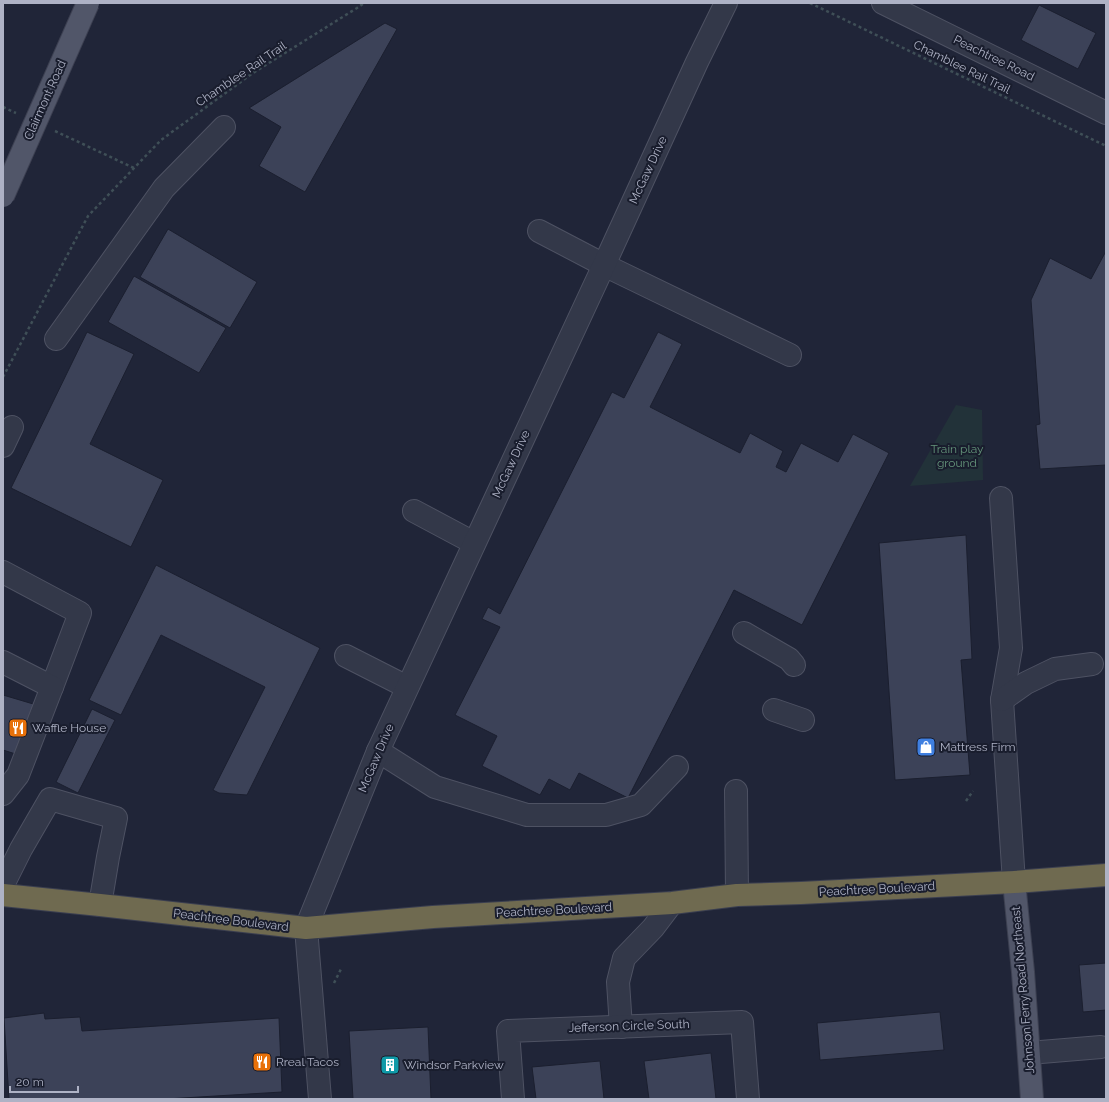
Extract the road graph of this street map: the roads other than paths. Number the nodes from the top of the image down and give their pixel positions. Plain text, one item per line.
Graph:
1 (88, 3) edge
2 (726, 3) edge
3 (882, 3) edge
4 (1106, 113) edge
5 (224, 127) dead end
6 (3, 196) edge
7 (539, 231) dead end
8 (604, 265) junction
9 (56, 340) dead end
10 (790, 355) dead end
11 (1001, 498) dead end
12 (414, 511) dead end
13 (474, 543) junction
14 (3, 572) edge
15 (744, 633) dead end
16 (346, 656) dead end
17 (3, 662) edge
18 (794, 664) dead end
19 (1092, 664) dead end
20 (52, 687) junction
21 (407, 687) junction
22 (1002, 700) junction
23 (774, 710) dead end
24 (803, 720) dead end
25 (378, 750) junction
26 (677, 767) dead end
27 (736, 791) dead end
28 (3, 794) edge
29 (1106, 875) edge
30 (1014, 882) junction
31 (3, 885) edge
32 (3, 895) edge
33 (737, 896) junction
34 (672, 903) junction
35 (100, 905) junction
36 (306, 928) junction
37 (621, 1027) junction
38 (1101, 1047) dead end
39 (1029, 1053) junction
40 (320, 1099) edge
41 (513, 1099) edge
42 (748, 1099) edge
43 (1032, 1099) edge

1 - 6 main road, Clairmont Road, bridge
2 - 8 street, McGaw Drive
3 - 4 street, Peachtree Road
5 - 9 street
7 - 8 street
8 - 10 street
8 - 13 street, McGaw Drive
11 - 22 street
12 - 13 street
13 - 21 street, McGaw Drive
14 - 20 street
15 - 18 street
16 - 21 street
17 - 20 street
19 - 22 street
20 - 28 street
21 - 25 street, McGaw Drive
22 - 30 street
23 - 24 street
25 - 26 street
25 - 36 street, McGaw Drive
27 - 33 street
29 - 30 highway, Peachtree Boulevard
30 - 33 highway, Peachtree Boulevard
30 - 39 main road, Johnson Ferry Road Northeast
31 - 35 street
32 - 35 highway, Peachtree Boulevard
33 - 34 highway, Peachtree Boulevard
34 - 36 highway, Peachtree Boulevard
34 - 37 street
35 - 36 highway, Peachtree Boulevard
36 - 40 street
37 - 41 street, Jefferson Circle South
37 - 42 street, Jefferson Circle South
38 - 39 street
39 - 43 main road, Johnson Ferry Road Northeast

